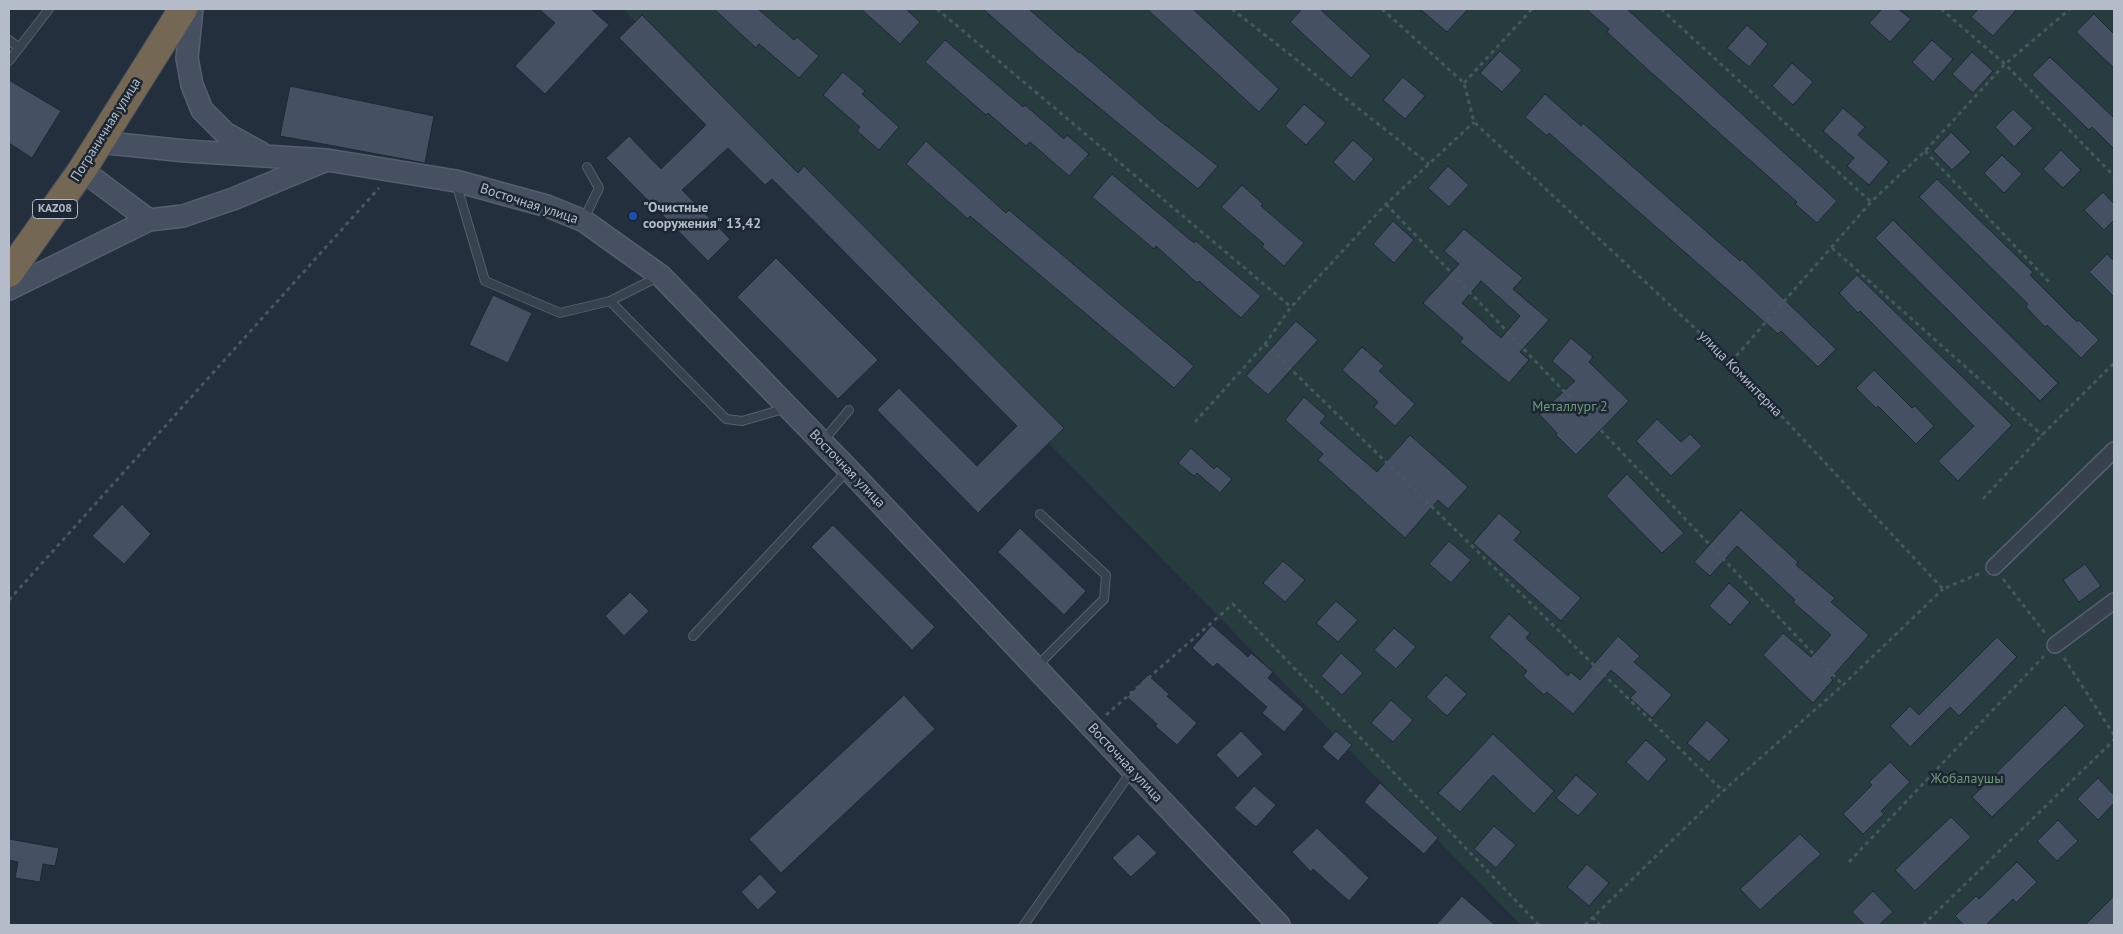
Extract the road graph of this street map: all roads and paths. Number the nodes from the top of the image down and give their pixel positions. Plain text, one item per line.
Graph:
1 (49, 9) edge
2 (183, 9) edge
3 (192, 9) edge
4 (937, 9) edge
5 (1232, 9) edge
6 (1382, 9) edge
7 (1532, 9) edge
8 (1661, 9) edge
9 (1941, 9) edge
10 (2070, 9) edge
11 (9, 40) edge
12 (19, 48) junction
13 (9, 61) edge
14 (2005, 64) junction
15 (1464, 83) junction
16 (1474, 122) junction
17 (98, 142) junction
18 (1925, 151) junction
19 (265, 156) junction
20 (327, 160) junction
21 (1429, 164) junction
22 (587, 167) dead end
23 (82, 170) junction
24 (393, 172) junction
25 (2114, 176) edge
26 (456, 181) junction
27 (1871, 202) junction
28 (1386, 204) junction
29 (149, 220) junction
30 (584, 221) junction
31 (1832, 248) junction
32 (9, 273) edge
33 (661, 276) junction
34 (2050, 284) dead end
35 (9, 289) edge
36 (610, 301) junction
37 (1291, 307) junction
38 (1265, 344) junction
39 (1731, 362) junction
40 (2114, 363) edge
41 (788, 408) junction
42 (849, 410) dead end
43 (1195, 422) dead end
44 (2042, 435) junction
45 (821, 442) junction
46 (2114, 450) edge
47 (849, 470) junction
48 (1983, 499) dead end
49 (1040, 514) dead end
50 (1994, 567) joint
51 (1943, 589) junction
52 (9, 600) edge
53 (2114, 601) edge
54 (693, 636) dead end
55 (2055, 645) joint
56 (1035, 668) junction
57 (1843, 685) junction
58 (1092, 728) junction
59 (2114, 740) edge
60 (1132, 770) junction
61 (1723, 792) junction
62 (1849, 862) dead end
63 (1592, 917) junction
64 (1024, 925) edge
65 (1279, 925) edge
66 (1540, 925) edge
67 (1585, 925) edge
68 (1600, 925) edge
69 (1923, 925) edge

1 - 12 lane
2 - 17 highway, Пограничная улица / KAZ08
3 - 19 main road
4 - 37 path
5 - 21 path
6 - 15 path
7 - 15 path
8 - 27 path
9 - 14 path
10 - 14 path
11 - 12 lane
12 - 13 lane
14 - 18 path
14 - 25 path
15 - 16 path
16 - 21 path
16 - 39 path, улица Коминтерна
17 - 19 main road, Восточная улица
17 - 23 highway, Пограничная улица / KAZ08
18 - 27 path
18 - 34 path
19 - 20 main road, Восточная улица
20 - 24 main road, Восточная улица
20 - 29 main road
21 - 28 path
22 - 30 lane
23 - 29 main road
23 - 32 highway, Пограничная улица / KAZ08
24 - 26 main road, Восточная улица
24 - 52 path
26 - 30 main road, Восточная улица
26 - 36 lane
27 - 31 path
28 - 37 path
28 - 57 path
29 - 35 main road
30 - 33 main road, Восточная улица
31 - 39 path
31 - 44 path
33 - 36 lane
33 - 41 main road, Восточная улица
36 - 41 lane
37 - 38 path
38 - 43 path
38 - 61 path
39 - 51 path, улица Коминтерна
40 - 44 path
41 - 45 main road, Восточная улица
42 - 45 lane
44 - 48 path
45 - 47 main road, Восточная улица
46 - 50 street
47 - 54 lane
47 - 56 main road, Восточная улица
49 - 56 lane
50 - 51 path
51 - 57 path
53 - 55 street
55 - 62 path
56 - 58 main road, Восточная улица
57 - 61 path
58 - 60 main road, Восточная улица
58 - 66 path
59 - 69 path
60 - 64 lane
60 - 65 main road, Восточная улица
61 - 63 path
63 - 67 path
63 - 68 path

